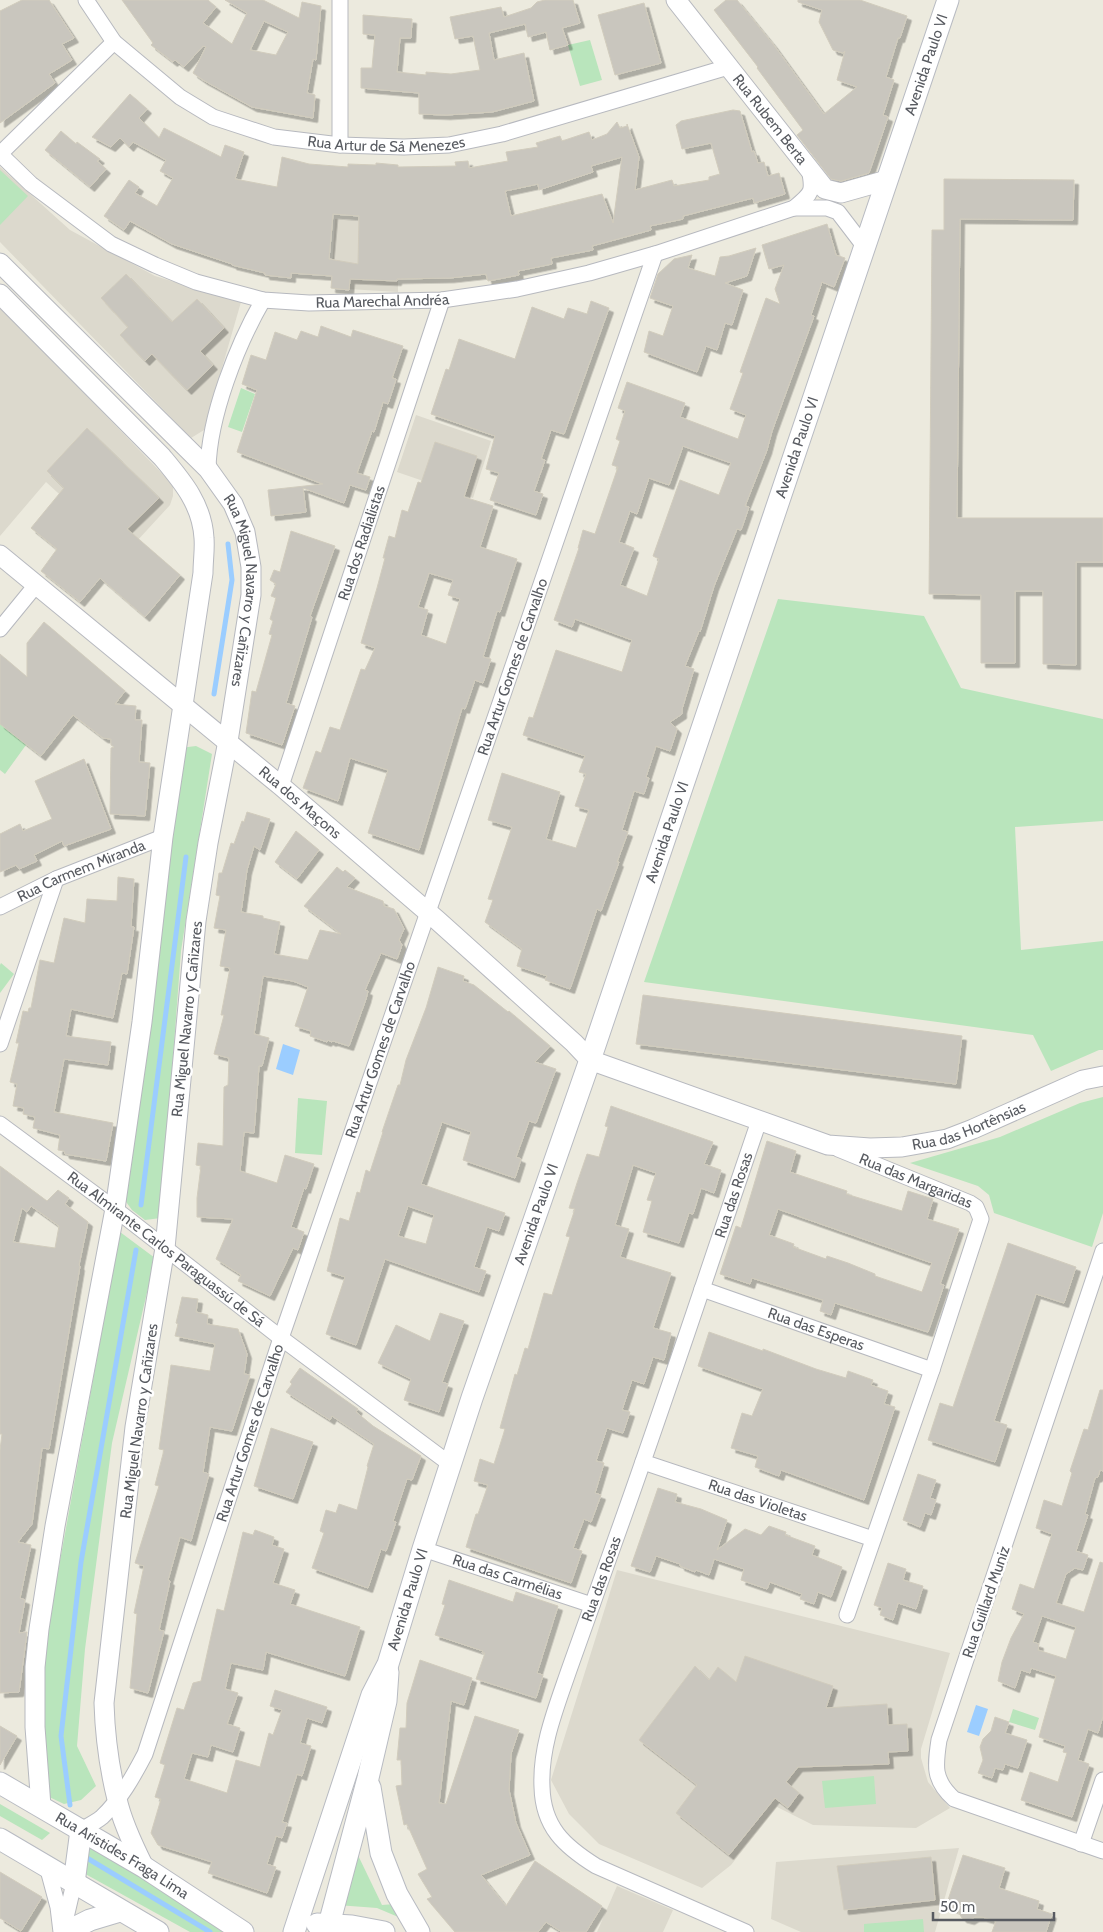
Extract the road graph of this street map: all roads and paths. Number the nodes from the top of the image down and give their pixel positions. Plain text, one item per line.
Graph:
1 (86, 0) edge
2 (340, 0) edge
3 (676, 0) edge
4 (948, 0) edge
5 (114, 42) junction
6 (728, 67) junction
7 (340, 145) junction
8 (0, 154) edge
9 (808, 168) junction
10 (888, 180) junction
11 (794, 208) junction
12 (864, 246) junction
13 (655, 254) junction
14 (0, 263) edge
15 (0, 294) edge
16 (262, 300) junction
17 (442, 300) junction
18 (208, 469) junction
19 (0, 555) edge
20 (36, 585) junction
21 (0, 629) edge
22 (182, 705) junction
23 (228, 741) junction
24 (281, 786) junction
25 (164, 837) junction
26 (56, 879) junction
27 (0, 907) edge
28 (428, 913) junction
29 (0, 1044) edge
30 (590, 1060) junction
31 (1103, 1076) edge
32 (759, 1121) junction
33 (0, 1124) edge
34 (828, 1145) junction
35 (115, 1209) junction
36 (165, 1248) junction
37 (1103, 1251) edge
38 (702, 1289) junction
39 (281, 1338) junction
40 (932, 1370) junction
41 (643, 1462) junction
42 (450, 1464) junction
43 (874, 1539) junction
44 (423, 1550) junction
45 (592, 1605) junction
46 (847, 1615) dead end
47 (388, 1664) junction
48 (368, 1778) junction
49 (1103, 1780) edge
50 (0, 1783) edge
51 (117, 1800) junction
52 (42, 1806) junction
53 (81, 1830) junction
54 (0, 1839) edge
55 (1080, 1844) junction
56 (1103, 1851) edge
57 (47, 1866) junction
58 (144, 1867) junction
59 (74, 1883) junction
60 (120, 1910) junction
61 (312, 1929) edge
62 (62, 1932) edge
63 (66, 1932) edge
64 (158, 1932) edge
65 (243, 1932) edge
66 (384, 1932) edge
67 (419, 1932) edge
68 (746, 1932) edge

1 - 5 street, Rua Artur de Sá Menezes
2 - 7 street
3 - 6 street, Rua Rubem Berta
4 - 10 main road, Avenida Paulo VI
5 - 7 street, Rua Artur de Sá Menezes
5 - 8 street
6 - 7 street, Rua Artur de Sá Menezes
6 - 9 street, Rua Rubem Berta
8 - 16 street, Rua Marechal Andréa
9 - 10 street, Rua Rubem Berta
9 - 11 street, Rua Marechal Andréa
10 - 12 main road, Avenida Paulo VI
11 - 12 street, Rua Marechal Andréa
11 - 13 street, Rua Marechal Andréa
12 - 30 main road, Avenida Paulo VI
13 - 17 street, Rua Marechal Andréa
13 - 28 street, Rua Artur Gomes de Carvalho
14 - 18 street, Rua Miguel Navarro y Cañizares
15 - 22 street, Rua Miguel Navarro y Cañizares
16 - 17 street, Rua Marechal Andréa
16 - 18 street
17 - 24 street, Rua dos Radialistas
18 - 23 street, Rua Miguel Navarro y Cañizares
19 - 20 street, Rua dos Maçons
20 - 21 street
20 - 22 street, Rua dos Maçons
22 - 23 street, Rua dos Maçons
22 - 25 street, Rua Miguel Navarro y Cañizares
23 - 24 street, Rua dos Maçons
23 - 36 street, Rua Miguel Navarro y Cañizares
24 - 28 street, Rua dos Maçons
25 - 26 street, Rua Carmem Miranda
25 - 35 street, Rua Miguel Navarro y Cañizares
26 - 27 street, Rua Carmem Miranda
26 - 29 street
28 - 30 street, Rua dos Maçons
28 - 39 street, Rua Artur Gomes de Carvalho
30 - 32 street, Rua das Margaridas
30 - 42 main road, Avenida Paulo VI
31 - 34 street, Rua das Hortênsias
32 - 34 street, Rua das Margaridas
32 - 38 street, Rua das Rosas
33 - 35 street, Rua Almirante Carlos Paraguassú de Sá
34 - 40 street, Rua das Margaridas
35 - 36 street, Rua Almirante Carlos Paraguassú de Sá
35 - 52 street, Rua Miguel Navarro y Cañizares
36 - 39 street, Rua Almirante Carlos Paraguassú de Sá
36 - 51 street, Rua Miguel Navarro y Cañizares
37 - 55 street, Rua Guillard Muniz
38 - 40 street, Rua das Esperas
38 - 41 street, Rua das Rosas
39 - 42 street, Rua Almirante Carlos Paraguassú de Sá
39 - 51 street, Rua Artur Gomes de Carvalho
40 - 43 street, Rua das Margaridas
41 - 43 street, Rua das Violetas
41 - 45 street, Rua das Rosas
42 - 44 main road, Avenida Paulo VI
43 - 46 street, Rua das Margaridas
44 - 45 street, Rua das Carmélias
44 - 47 main road, Avenida Paulo VI
45 - 68 street, Rua das Rosas
47 - 48 main road, Avenida Paulo VI
47 - 61 main road, Avenida Paulo VI
48 - 61 main road, Avenida Paulo VI
48 - 67 main road
49 - 55 street
50 - 52 main road, Rua Aristides Fraga Lima
51 - 53 street, Rua Artur Gomes de Carvalho
51 - 58 street, Rua Miguel Navarro y Cañizares
52 - 53 main road, Rua Aristides Fraga Lima
53 - 57 main road
53 - 58 main road, Rua Aristides Fraga Lima
53 - 59 main road
54 - 57 main road
55 - 56 street, Rua Guillard Muniz
57 - 59 main road
57 - 62 street
58 - 65 main road, Rua Aristides Fraga Lima
59 - 60 main road
59 - 62 street
60 - 63 main road
60 - 64 main road
61 - 66 main road

